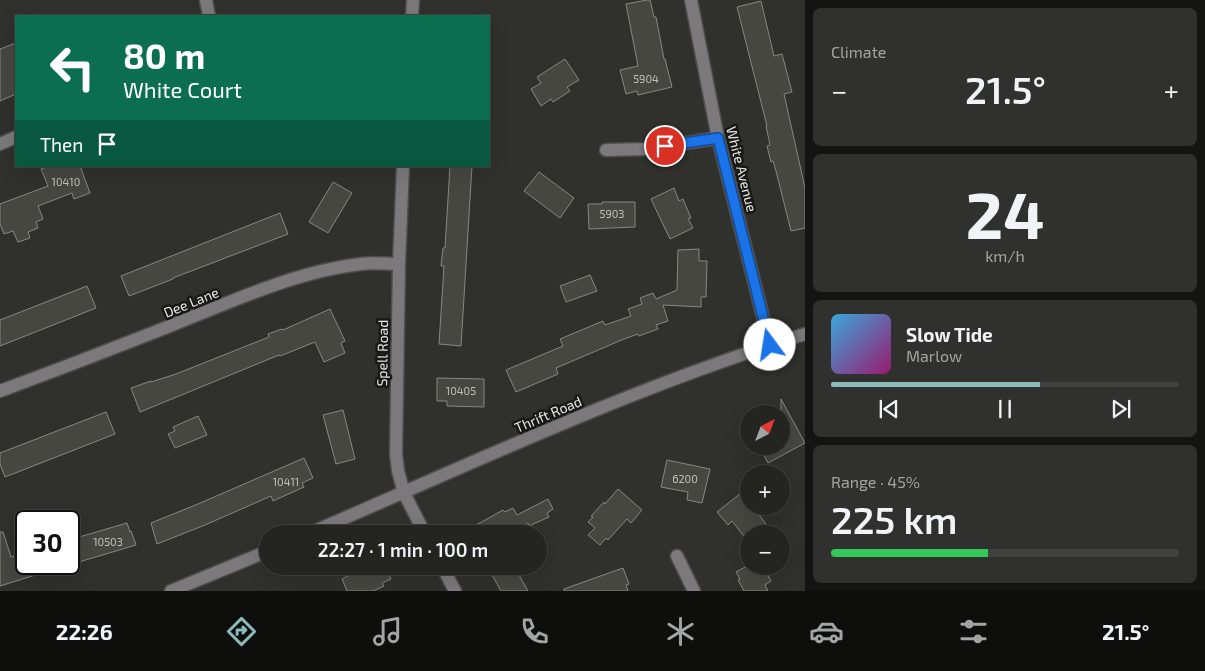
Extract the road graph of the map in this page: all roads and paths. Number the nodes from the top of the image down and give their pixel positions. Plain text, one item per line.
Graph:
1 (206, 0) edge
2 (413, 0) edge
3 (691, 0) edge
4 (209, 15) edge
5 (412, 15) edge
6 (15, 137) edge
7 (718, 138) junction
8 (0, 144) edge
9 (606, 150) dead end
10 (403, 167) edge
11 (399, 264) junction
12 (805, 334) edge
13 (770, 345) junction
14 (0, 391) edge
15 (404, 492) junction
16 (329, 525) edge
17 (421, 525) edge
18 (259, 555) edge
19 (677, 556) dead end
20 (447, 575) edge
21 (180, 590) edge
22 (455, 591) edge
23 (694, 591) edge

1 - 4 street
2 - 5 street
3 - 7 street, White Avenue
6 - 8 street
7 - 9 street
7 - 13 street, White Avenue
10 - 11 street, Spell Road
11 - 14 street, Dee Lane
11 - 15 street, Spell Road
12 - 13 street, Thrift Road
13 - 15 street, Thrift Road
15 - 16 street, Thrift Road
15 - 17 street, Spell Road
18 - 21 street
19 - 23 street
20 - 22 street

